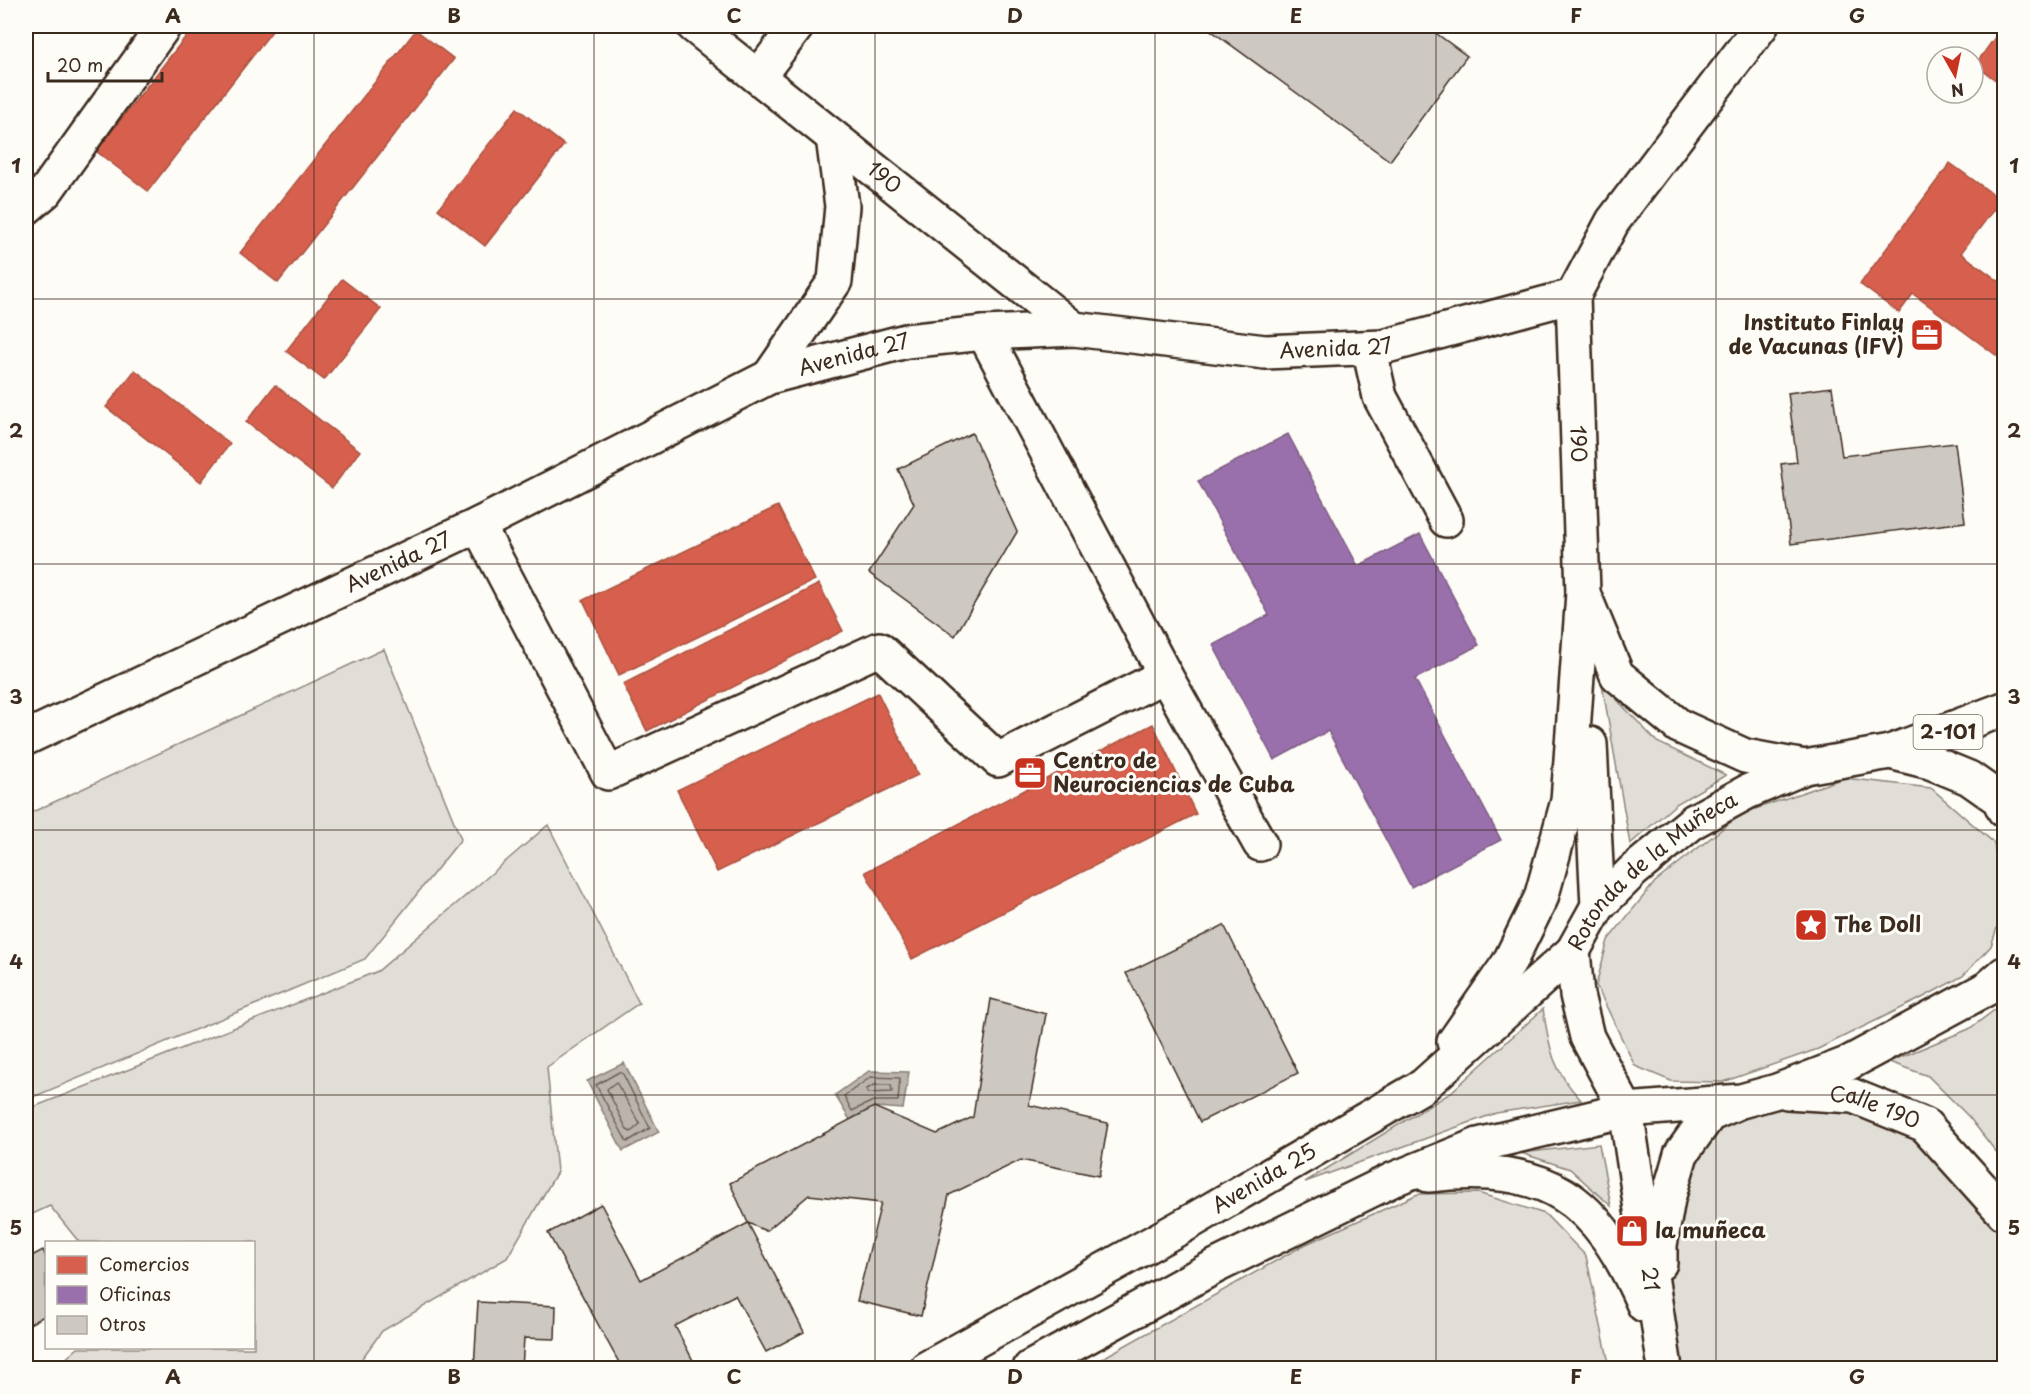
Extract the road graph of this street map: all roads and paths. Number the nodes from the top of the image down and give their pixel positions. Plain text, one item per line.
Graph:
1 (164, 26) edge
2 (694, 26) edge
3 (797, 26) edge
4 (1761, 26) edge
5 (758, 77) junction
6 (832, 136) junction
7 (26, 208) edge
8 (1573, 296) junction
9 (1074, 329) junction
10 (984, 333) junction
11 (1369, 348) junction
12 (769, 377) junction
13 (1446, 520) dead end
14 (478, 525) junction
15 (1583, 592) junction
16 (1165, 675) junction
17 (2004, 710) edge
18 (26, 738) edge
19 (1890, 753) junction
20 (1805, 767) junction
21 (2004, 810) edge
22 (1260, 844) dead end
23 (1598, 906) junction
24 (1573, 951) junction
25 (2004, 974) edge
26 (1424, 1086) junction
27 (1777, 1091) junction
28 (1742, 1101) junction
29 (1626, 1110) junction
30 (1394, 1179) junction
31 (2004, 1213) edge
32 (1662, 1354) edge
33 (927, 1368) edge
34 (1030, 1368) edge

1 - 7 main road
2 - 5 main road, 190
3 - 5 main road
4 - 8 main road
5 - 6 main road, 190
6 - 9 main road, 190
6 - 12 main road, Avenida 27
8 - 11 main road, Avenida 27
8 - 15 main road, 190
9 - 10 main road, Avenida 27
9 - 11 main road, Avenida 27
10 - 12 main road, Avenida 27
10 - 16 main road
11 - 13 main road
12 - 14 main road, Avenida 27
14 - 16 main road
14 - 18 main road, Avenida 27
15 - 20 main road
15 - 23 main road
15 - 26 main road
16 - 22 main road
17 - 19 main road, 2-101
19 - 20 main road, Rotonda de la Muñeca
19 - 21 main road, Rotonda de la Muñeca
20 - 23 main road, Rotonda de la Muñeca
23 - 24 main road, Rotonda de la Muñeca
24 - 26 main road, Avenida 25
24 - 29 main road, Rotonda de la Muñeca
25 - 27 main road
26 - 33 main road, Avenida 25
27 - 28 main road
27 - 31 main road, Calle 190
28 - 29 main road
28 - 32 main road
29 - 30 main road
29 - 32 main road, 21
30 - 32 main road
30 - 34 main road

